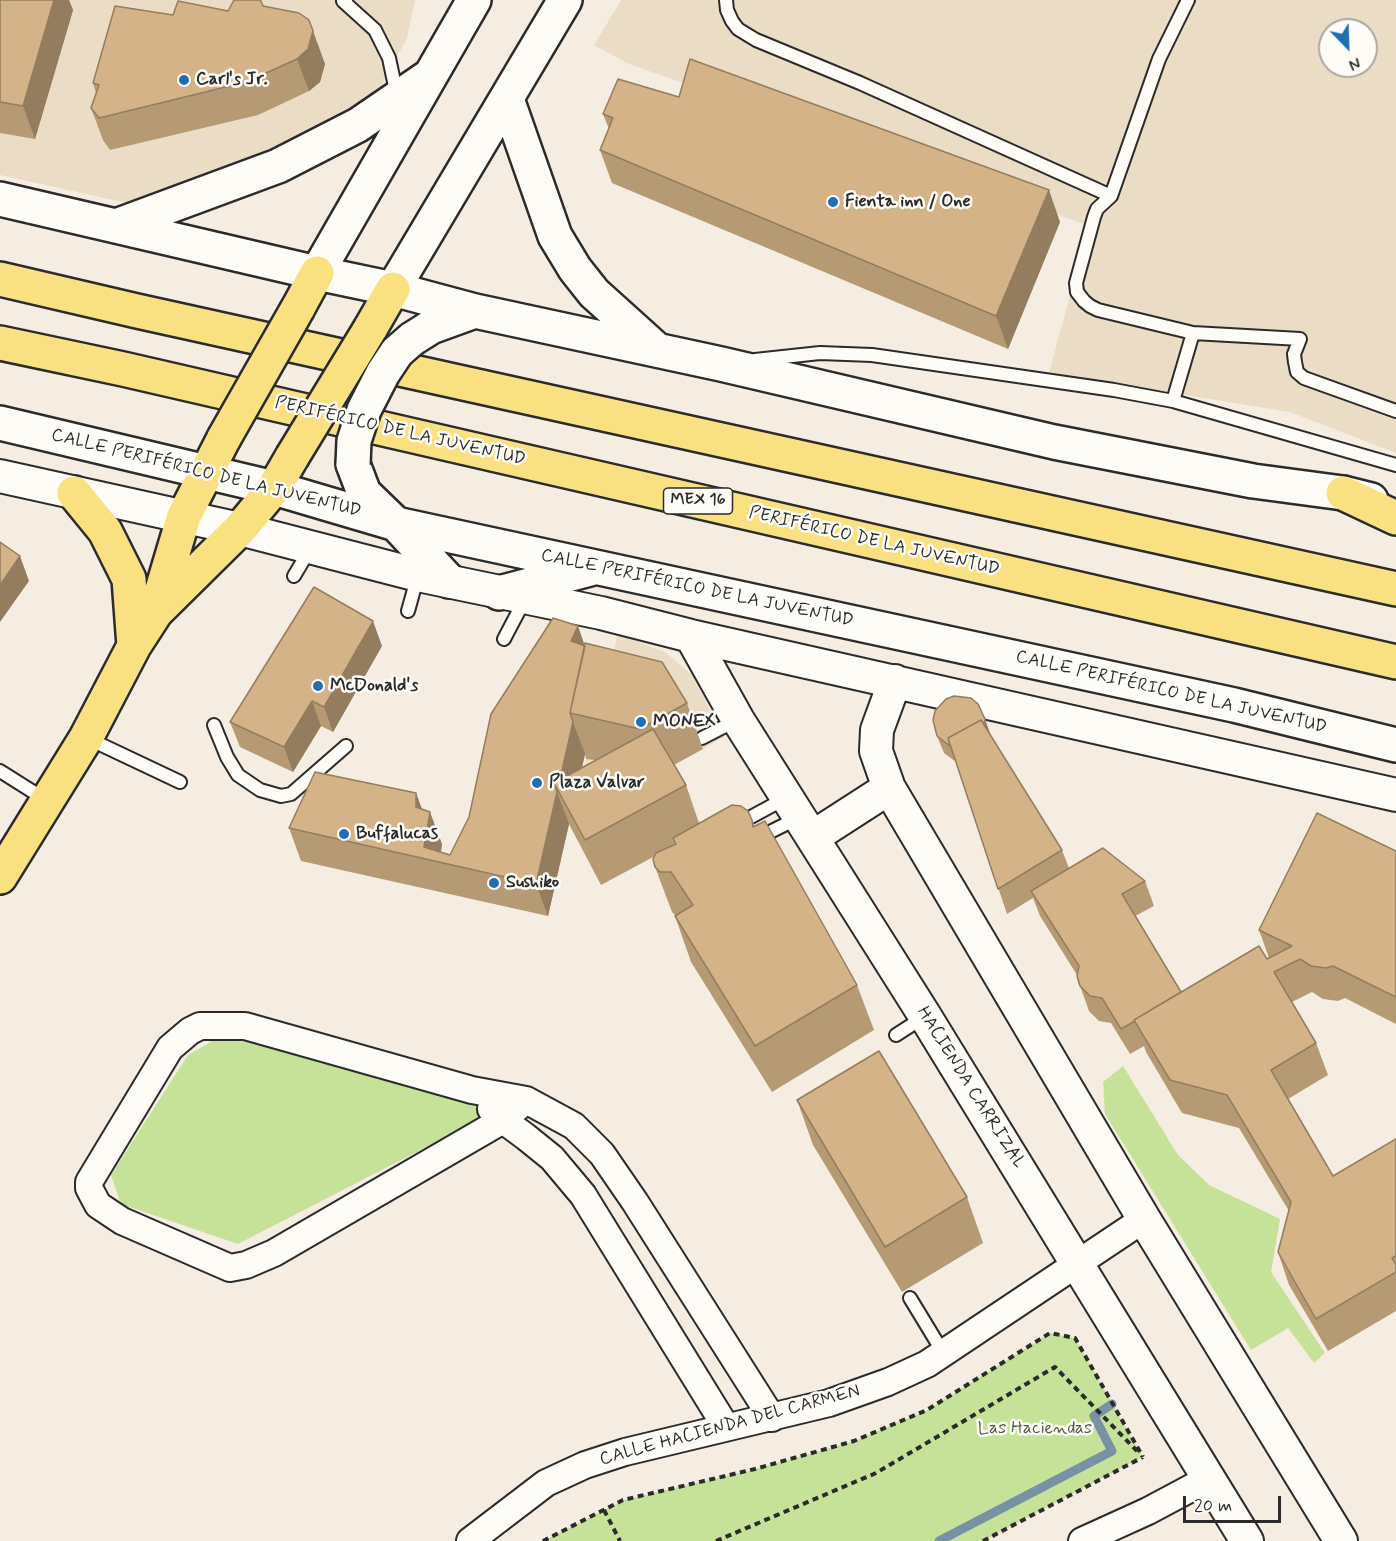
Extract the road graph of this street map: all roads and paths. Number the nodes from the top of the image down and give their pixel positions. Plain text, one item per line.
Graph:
1 (346, 0) edge
2 (474, 0) edge
3 (565, 0) edge
4 (726, 0) edge
5 (1188, 0) edge
6 (431, 75) junction
7 (397, 97) junction
8 (507, 99) junction
9 (398, 130) junction
10 (1111, 196) junction
11 (0, 199) edge
12 (116, 226) junction
13 (317, 273) junction
14 (0, 279) edge
15 (393, 289) junction
16 (475, 311) junction
17 (1193, 333) junction
18 (0, 343) edge
19 (659, 351) junction
20 (721, 364) junction
21 (1173, 402) junction
22 (1396, 411) edge
23 (0, 423) edge
24 (1396, 465) edge
25 (207, 472) junction
26 (0, 476) edge
27 (274, 488) junction
28 (74, 493) junction
29 (1342, 493) junction
30 (1396, 506) edge
31 (184, 516) junction
32 (1396, 518) edge
33 (396, 524) junction
34 (240, 530) junction
35 (310, 549) junction
36 (598, 567) junction
37 (294, 576) dead end
38 (434, 578) junction
39 (1396, 589) edge
40 (512, 596) junction
41 (408, 610) dead end
42 (156, 612) junction
43 (691, 636) junction
44 (504, 639) dead end
45 (134, 646) junction
46 (1396, 662) edge
47 (895, 681) junction
48 (738, 720) junction
49 (214, 725) dead end
50 (86, 738) junction
51 (702, 738) dead end
52 (1396, 745) edge
53 (346, 746) dead end
54 (0, 771) edge
55 (180, 782) dead end
56 (889, 788) junction
57 (1396, 795) edge
58 (47, 801) junction
59 (800, 817) junction
60 (728, 829) edge
61 (748, 843) edge
62 (3, 866) edge
63 (925, 1016) junction
64 (896, 1035) dead end
65 (472, 1090) junction
66 (526, 1100) junction
67 (502, 1120) junction
68 (1144, 1219) junction
69 (1078, 1264) junction
70 (910, 1298) dead end
71 (944, 1353) junction
72 (772, 1418) junction
73 (726, 1427) junction
74 (1143, 1457) junction
75 (1208, 1479) junction
76 (604, 1510) junction
77 (470, 1541) edge
78 (543, 1541) edge
79 (620, 1541) edge
80 (716, 1541) edge
81 (983, 1541) edge
82 (1082, 1541) edge
83 (1246, 1541) edge
84 (1341, 1541) edge

1 - 7 lane
2 - 6 main road
3 - 8 main road
4 - 10 lane
5 - 10 lane
6 - 7 main road
6 - 9 main road
7 - 9 lane
7 - 12 main road
8 - 15 main road
8 - 19 main road
9 - 13 main road
10 - 17 lane
11 - 12 main road
12 - 13 main road
13 - 15 main road
13 - 25 main road, bridge
14 - 39 main road
15 - 16 main road
15 - 27 main road, bridge
16 - 19 main road
16 - 33 main road, bridge
17 - 21 lane
17 - 22 lane
18 - 46 main road, PERIFÉRICO DE LA JUVENTUD / MEX 16
19 - 20 main road
20 - 21 lane
20 - 29 main road
21 - 24 lane
23 - 25 main road, CALLE PERIFÉRICO DE LA JUVENTUD
25 - 27 main road, CALLE PERIFÉRICO DE LA JUVENTUD
25 - 31 main road
26 - 28 street
27 - 33 main road, CALLE PERIFÉRICO DE LA JUVENTUD
27 - 34 main road
28 - 31 street
28 - 45 main road
29 - 30 main road
29 - 32 main road
31 - 34 street
31 - 42 main road
33 - 36 main road, CALLE PERIFÉRICO DE LA JUVENTUD
33 - 38 main road
34 - 35 street
34 - 42 main road
35 - 37 lane
35 - 38 street
36 - 40 main road
36 - 52 main road, CALLE PERIFÉRICO DE LA JUVENTUD
38 - 40 street
38 - 41 lane
40 - 43 street
40 - 44 lane
42 - 45 main road
43 - 47 street
43 - 48 street, HACIENDA CARRIZAL
45 - 50 main road
47 - 56 street
47 - 57 street
48 - 51 lane
48 - 59 street, HACIENDA CARRIZAL
49 - 53 lane
50 - 55 lane
50 - 58 main road
54 - 58 lane
56 - 59 street
56 - 68 street
58 - 62 main road
59 - 60 lane
59 - 61 lane
59 - 63 street, HACIENDA CARRIZAL
63 - 64 lane
63 - 69 street, HACIENDA CARRIZAL
65 - 66 street
65 - 67 street
65 - 67 street
66 - 67 street
66 - 72 street
67 - 73 street
68 - 69 street, CALLE HACIENDA DEL CARMEN
68 - 84 street
69 - 71 street, CALLE HACIENDA DEL CARMEN
69 - 75 street, HACIENDA CARRIZAL
70 - 71 lane
71 - 72 street, CALLE HACIENDA DEL CARMEN
72 - 73 street, CALLE HACIENDA DEL CARMEN
73 - 77 street, CALLE HACIENDA DEL CARMEN
74 - 76 path
74 - 80 path
74 - 81 path
75 - 82 street
75 - 83 street, HACIENDA CARRIZAL
76 - 78 path
76 - 79 path

